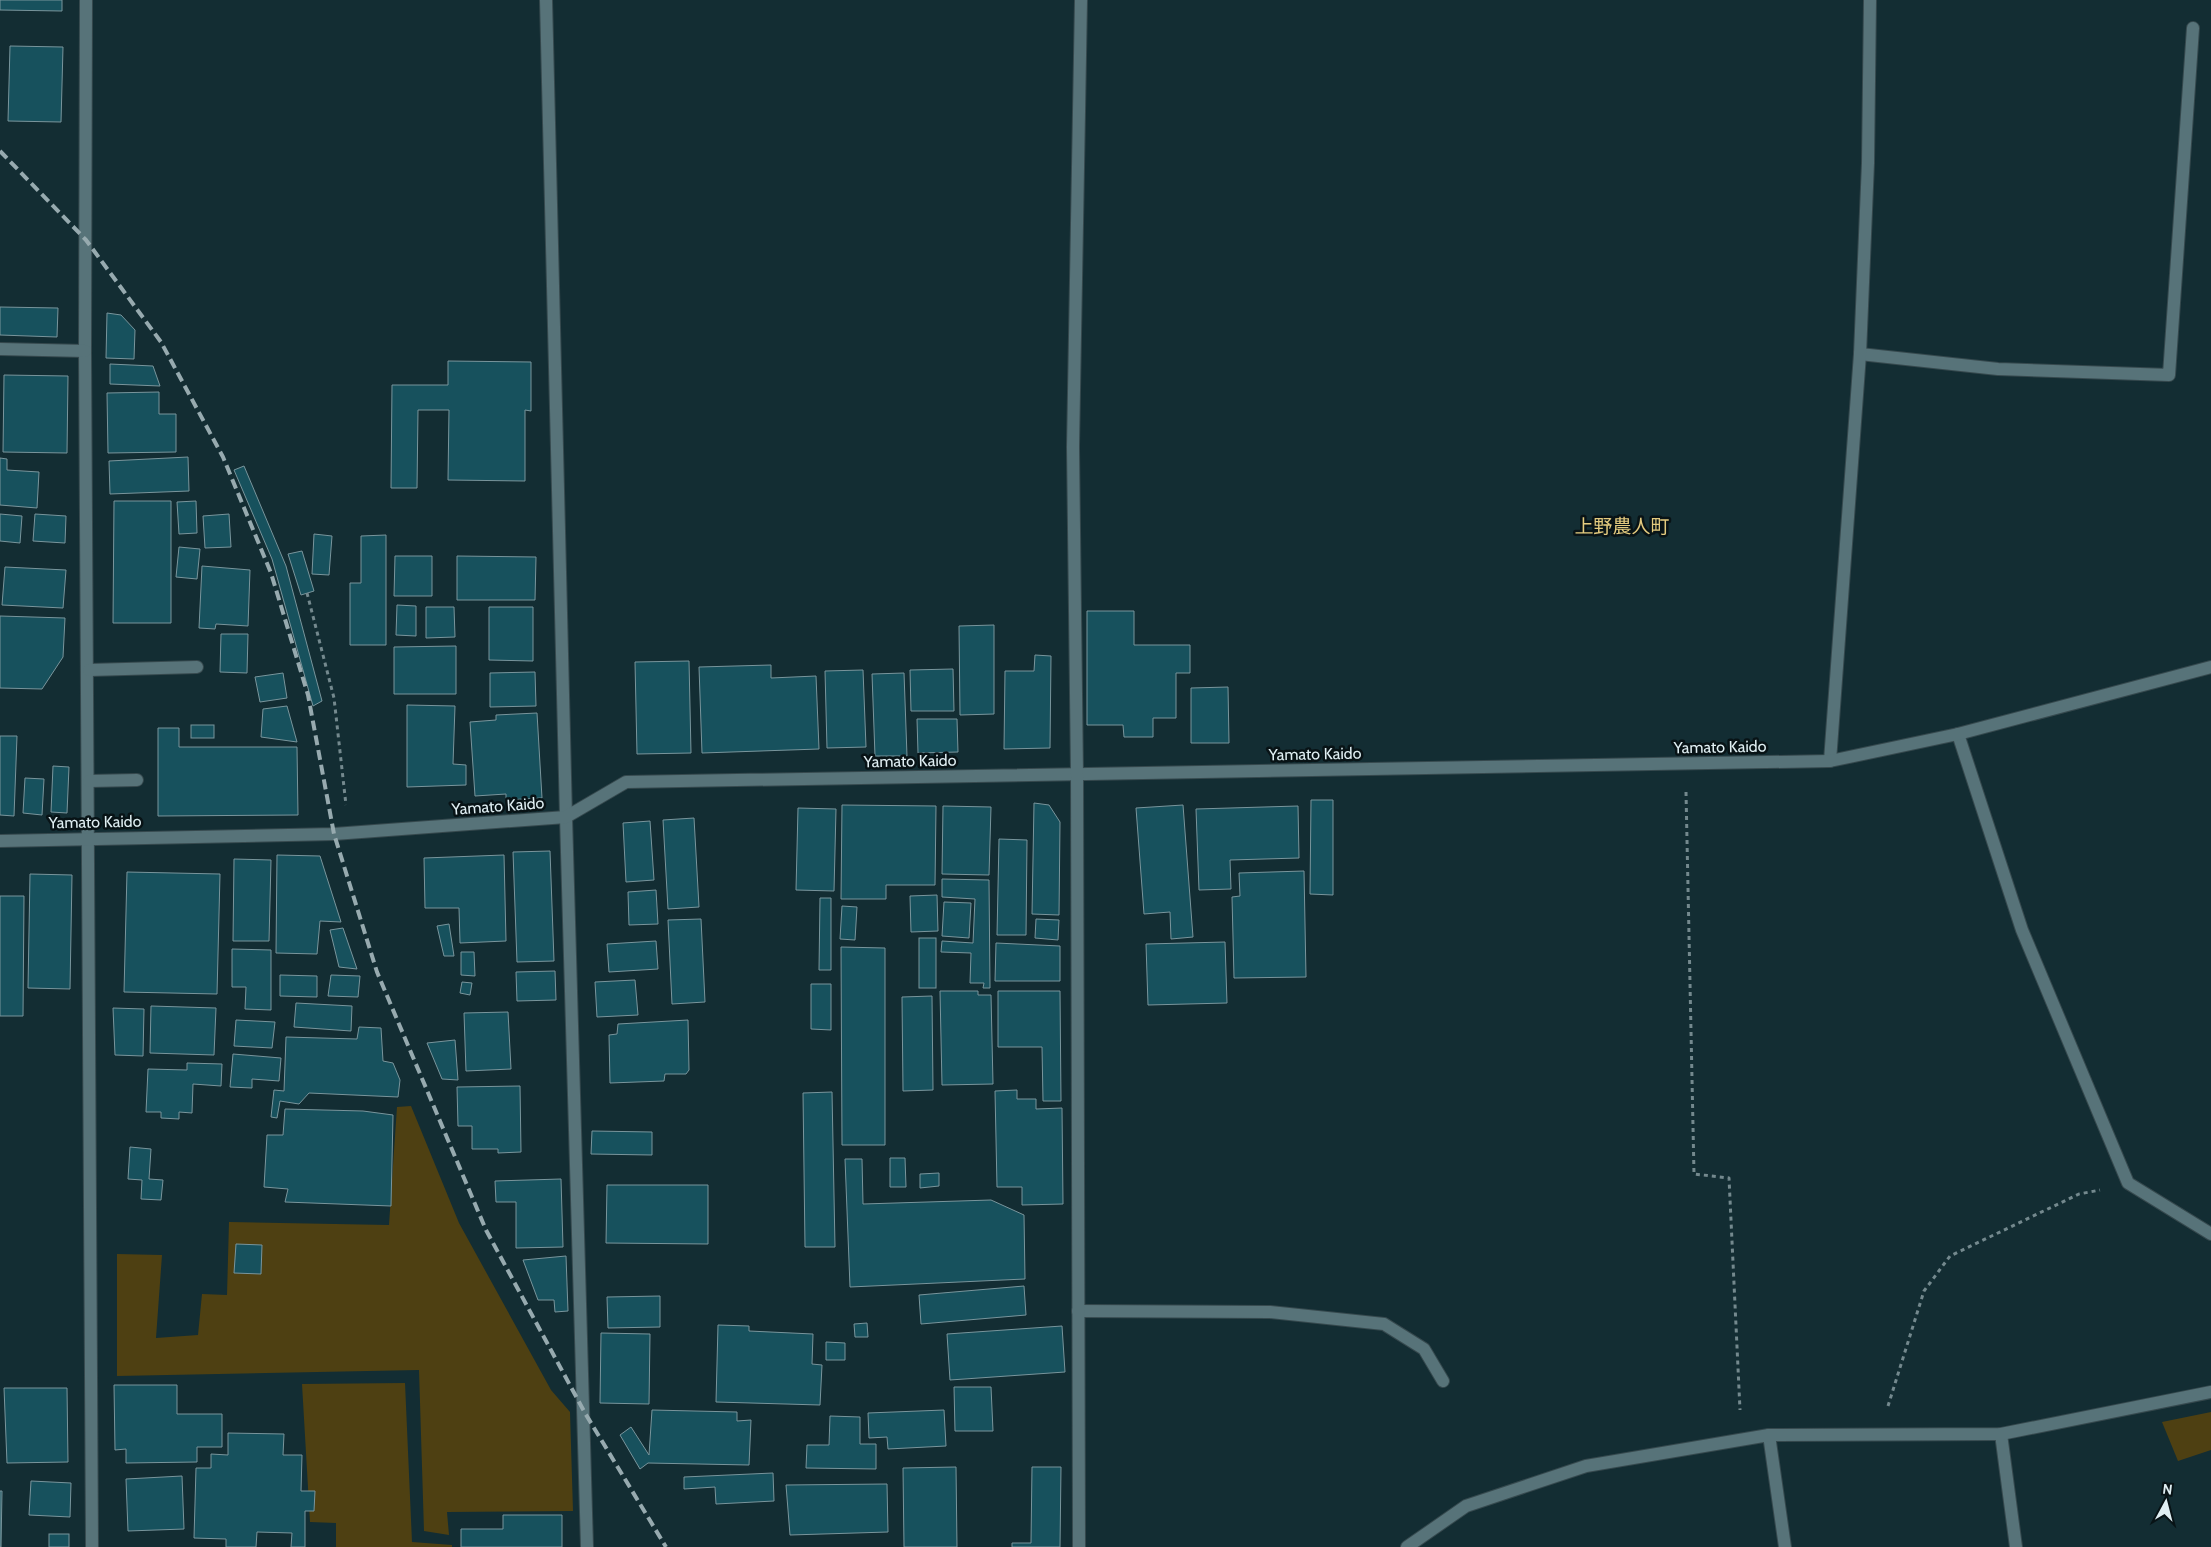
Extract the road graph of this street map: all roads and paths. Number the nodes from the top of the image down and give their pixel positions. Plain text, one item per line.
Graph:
1 (86, 0) edge
2 (546, 0) edge
3 (1082, 0) edge
4 (1870, 0) edge
5 (2193, 28) dead end
6 (0, 349) edge
7 (86, 351) junction
8 (1860, 354) junction
9 (307, 593) dead end
10 (197, 667) dead end
11 (2211, 667) edge
12 (89, 670) junction
13 (1958, 734) junction
14 (1830, 761) junction
15 (1686, 764) junction
16 (1077, 775) junction
17 (137, 780) dead end
18 (89, 781) junction
19 (566, 817) junction
20 (350, 833) junction
21 (89, 839) junction
22 (0, 841) edge
23 (2128, 1183) junction
24 (2211, 1234) edge
25 (1078, 1311) junction
26 (1443, 1381) dead end
27 (2211, 1392) edge
28 (1885, 1434) junction
29 (2001, 1434) junction
30 (1768, 1435) junction
31 (1741, 1440) junction
32 (92, 1547) edge
33 (587, 1547) edge
34 (1079, 1547) edge
35 (1406, 1547) edge
36 (1785, 1547) edge
37 (2016, 1547) edge

1 - 7 street
2 - 19 street
3 - 16 street
4 - 8 street
5 - 8 street
6 - 7 street
7 - 12 street
8 - 14 street
9 - 20 path
10 - 12 street
11 - 13 street, Yamato Kaido
12 - 18 street
13 - 14 street, Yamato Kaido
13 - 23 street
14 - 15 street, Yamato Kaido
15 - 16 street, Yamato Kaido
15 - 31 path
16 - 19 street, Yamato Kaido
16 - 25 street
17 - 18 street
18 - 21 street
19 - 20 street, Yamato Kaido
19 - 33 street
20 - 21 street, Yamato Kaido
21 - 22 street, Yamato Kaido
21 - 32 street
23 - 24 street
23 - 28 path
25 - 26 street
25 - 34 street
27 - 29 street
28 - 29 street
28 - 30 street
29 - 37 street
30 - 31 street
30 - 36 street
31 - 35 street

